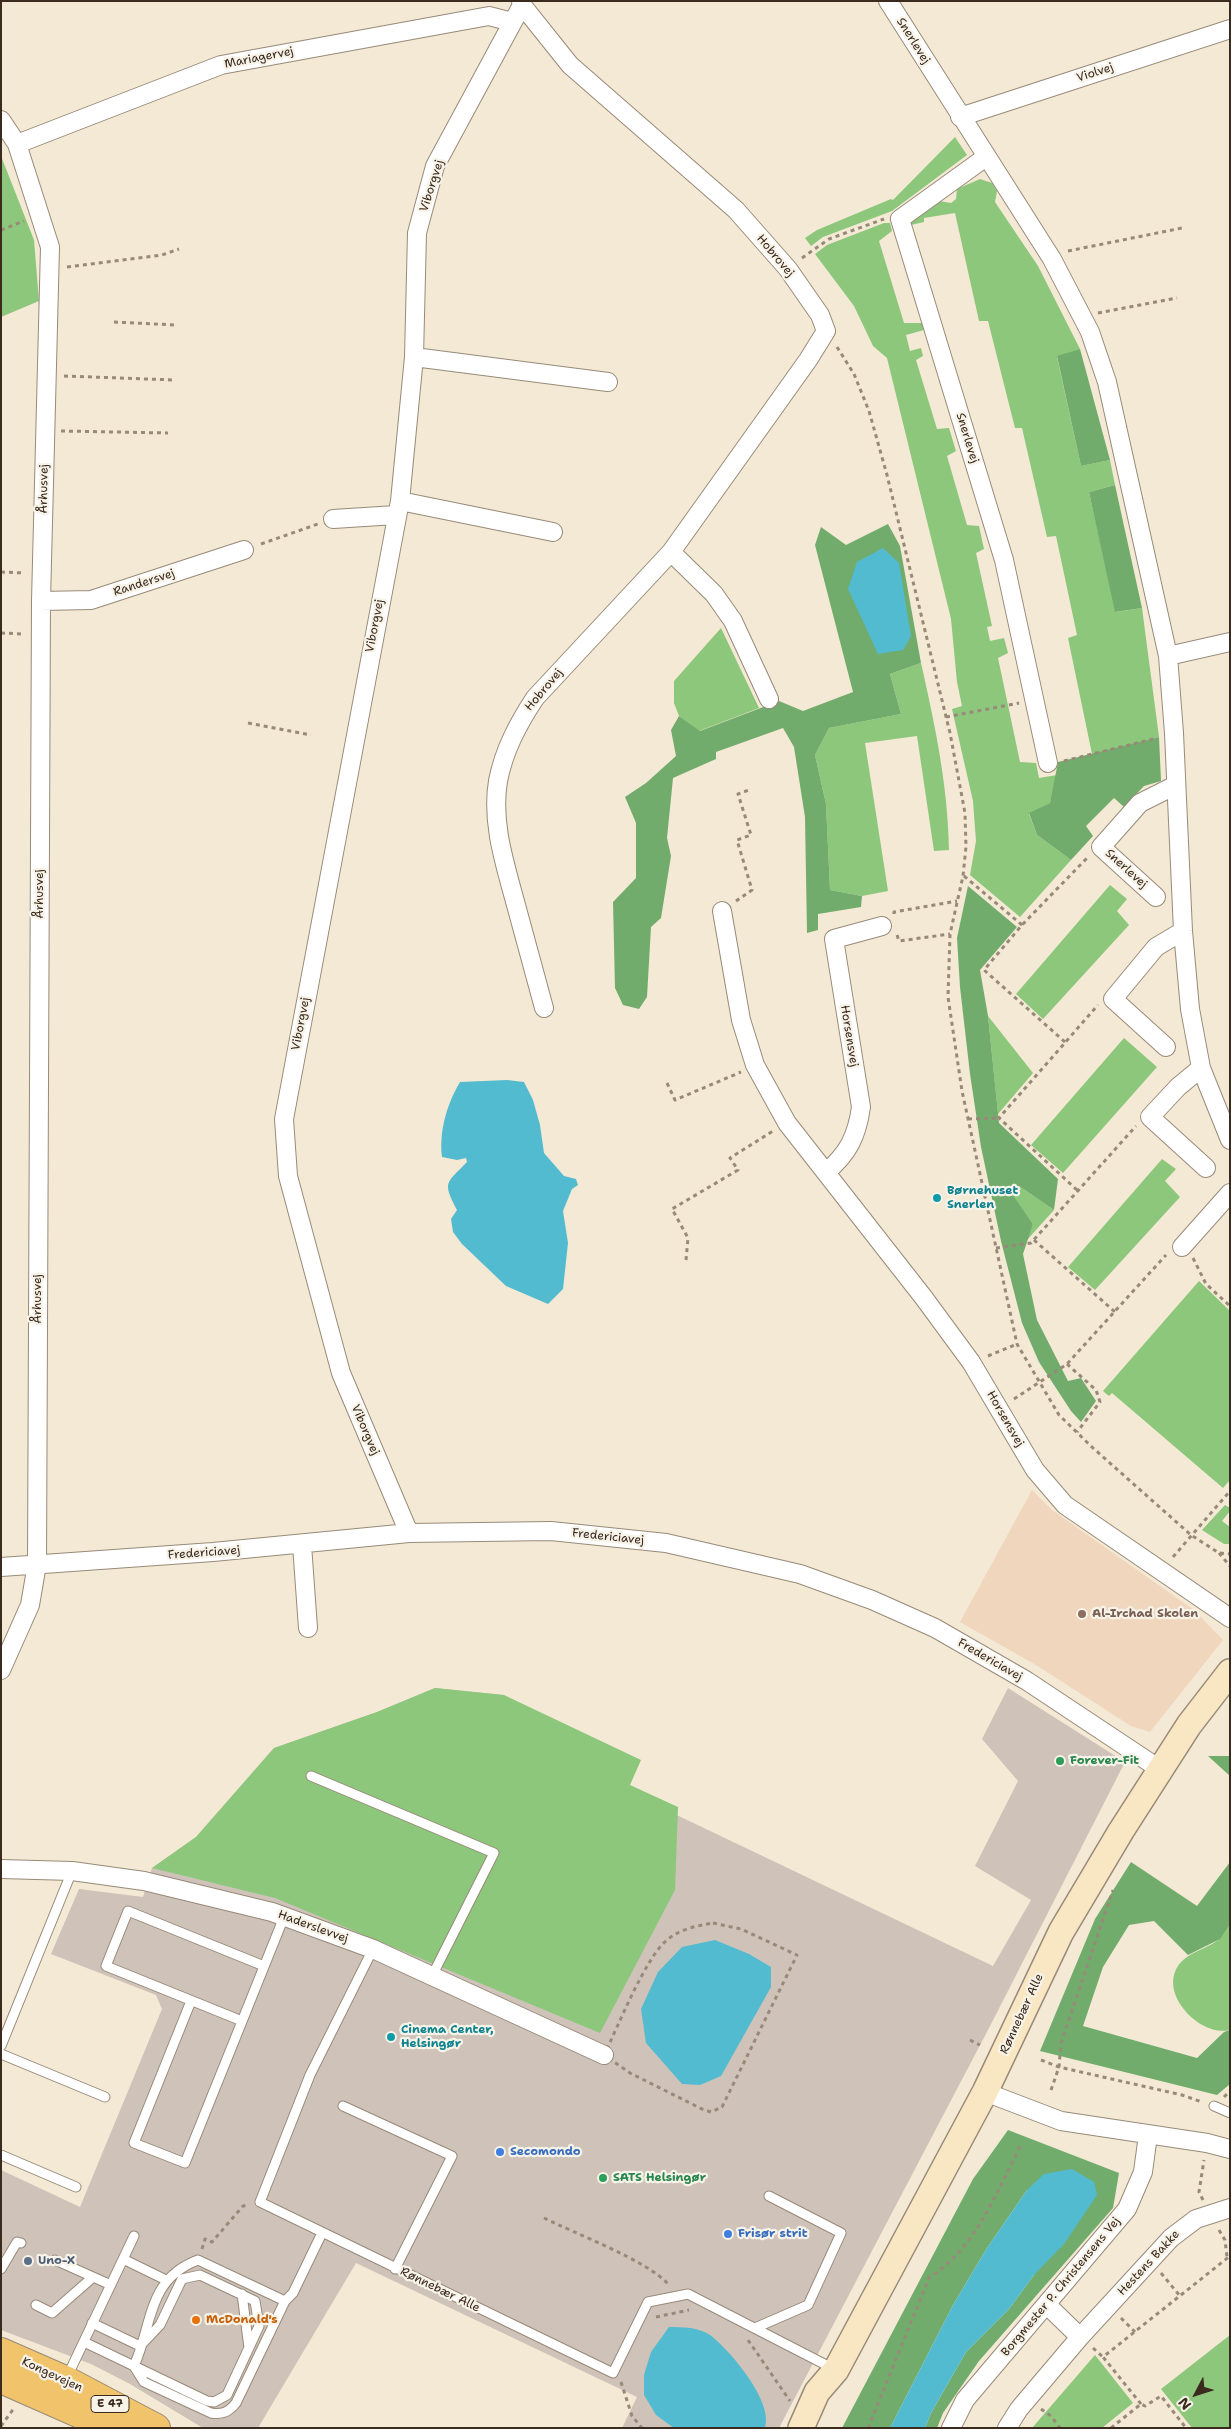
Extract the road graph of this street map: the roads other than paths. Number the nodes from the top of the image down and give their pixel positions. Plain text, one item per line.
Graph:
1 (888, 1) edge
2 (521, 3) edge
3 (512, 22) junction
4 (1230, 29) edge
5 (960, 117) junction
6 (1, 120) edge
7 (17, 144) junction
8 (986, 157) junction
9 (414, 357) junction
10 (608, 382) dead end
11 (398, 508) junction
12 (333, 519) road end
13 (553, 532) dead end
14 (244, 550) road end
15 (670, 552) junction
16 (41, 601) junction
17 (1230, 642) edge
18 (1168, 656) junction
19 (769, 699) dead end
20 (1048, 764) road end
21 (1176, 784) junction
22 (1156, 897) dead end
23 (722, 911) road end
24 (888, 924) road end
25 (1183, 931) junction
26 (544, 1008) dead end
27 (1166, 1047) dead end
28 (1200, 1068) junction
29 (1230, 1140) edge
30 (1206, 1168) dead end
31 (826, 1172) junction
32 (1230, 1193) edge
33 (1182, 1247) road end
34 (409, 1533) junction
35 (302, 1545) junction
36 (37, 1564) junction
37 (1, 1567) edge
38 (1230, 1618) edge
39 (308, 1628) dead end
40 (1, 1670) edge
41 (1230, 1672) edge
42 (1161, 1770) junction
43 (311, 1776) dead end
44 (1, 1869) edge
45 (72, 1871) junction
46 (284, 1917) junction
47 (373, 1949) junction
48 (264, 1966) junction
49 (432, 1976) junction
50 (191, 2001) junction
51 (242, 2022) junction
52 (1, 2046) edge
53 (1, 2054) edge
54 (604, 2055) road end
55 (985, 2092) junction
56 (105, 2097) dead end
57 (343, 2106) dead end
58 (1214, 2106) road end
59 (1230, 2113) edge
60 (1148, 2135) junction
61 (1230, 2149) edge
62 (1, 2155) edge
63 (76, 2187) dead end
64 (769, 2196) dead end
65 (1230, 2208) edge
66 (322, 2233) junction
67 (134, 2236) dead end
68 (21, 2243) dead end
69 (123, 2259) junction
70 (55, 2260) dead end
71 (1, 2269) edge
72 (396, 2269) junction
73 (93, 2277) junction
74 (166, 2280) junction
75 (111, 2285) junction
76 (242, 2294) junction
77 (285, 2301) junction
78 (36, 2305) dead end
79 (1047, 2305) junction
80 (92, 2323) junction
81 (755, 2328) junction
82 (1080, 2337) junction
83 (84, 2342) junction
84 (140, 2346) junction
85 (249, 2348) junction
86 (1, 2352) edge
87 (134, 2366) junction
88 (836, 2370) junction
89 (1, 2379) edge
90 (60, 2390) junction
91 (797, 2416) edge
92 (112, 2428) edge
93 (156, 2428) edge
94 (818, 2428) edge
95 (951, 2428) edge
96 (1007, 2428) edge

1 - 5 street, Snerlevej
2 - 3 street, Viborgvej
2 - 15 street, Hobrovej
3 - 7 street, Mariagervej
3 - 9 street, Viborgvej
4 - 5 street, Violvej
5 - 8 street, Snerlevej
6 - 7 street, Århusvej
7 - 16 street, Århusvej
8 - 18 street, Snerlevej
8 - 20 street, Snerlevej
9 - 10 street
9 - 11 street, Viborgvej
11 - 12 street
11 - 13 street
11 - 34 street, Viborgvej
14 - 16 street, Randersvej
15 - 19 street
15 - 26 street, Hobrovej
16 - 36 street, Århusvej
17 - 18 street
18 - 21 street, Snerlevej
21 - 22 street, Snerlevej
21 - 25 street, Snerlevej
23 - 31 street, Horsensvej
24 - 31 street, Horsensvej
25 - 27 street
25 - 28 street, Snerlevej
28 - 29 street, Snerlevej
28 - 30 street
31 - 38 street, Horsensvej
32 - 33 street
34 - 35 street, Fredericiavej
34 - 42 street, Fredericiavej
35 - 36 street, Fredericiavej
35 - 39 street
36 - 37 street, Fredericiavej
36 - 40 street, Århusvej
41 - 42 main road, Rønnebær Alle
42 - 55 main road, Rønnebær Alle
43 - 49 lane
44 - 45 street, Haderslevvej
45 - 46 street, Haderslevvej
45 - 52 lane
46 - 47 street, Haderslevvej
46 - 48 lane
47 - 49 street, Haderslevvej
47 - 66 lane, Rønnebær Alle
48 - 50 lane
48 - 51 lane
49 - 54 street, Haderslevvej
50 - 51 lane
50 - 51 lane
53 - 56 lane
55 - 60 street
55 - 88 main road, Rønnebær Alle
57 - 72 lane
58 - 59 lane
60 - 61 street
60 - 79 street, Borgmester P. Christensens Vej
62 - 63 lane
64 - 81 lane
65 - 82 street, Hestens Bakke
66 - 72 lane, Rønnebær Alle
66 - 77 lane
67 - 69 lane
68 - 71 lane
69 - 74 lane
69 - 75 lane
70 - 73 lane
72 - 81 lane, Rønnebær Alle
73 - 75 lane
73 - 78 lane
74 - 77 lane
74 - 84 lane
75 - 80 lane
76 - 84 lane
76 - 85 lane
76 - 85 lane
77 - 87 lane
79 - 82 street
79 - 95 street, Borgmester P. Christensens Vej
80 - 83 lane
80 - 84 lane
81 - 88 lane, Rønnebær Alle
82 - 96 street, Hestens Bakke
83 - 87 lane
83 - 90 lane
84 - 87 lane
85 - 87 lane
86 - 90 main road, Kongevejen / E 47
88 - 91 main road, Rønnebær Alle
88 - 94 main road, Rønnebær Alle
89 - 90 main road, Kongevejen / E 47
90 - 92 main road, Kongevejen / E 47
90 - 93 main road, Kongevejen / E 47

